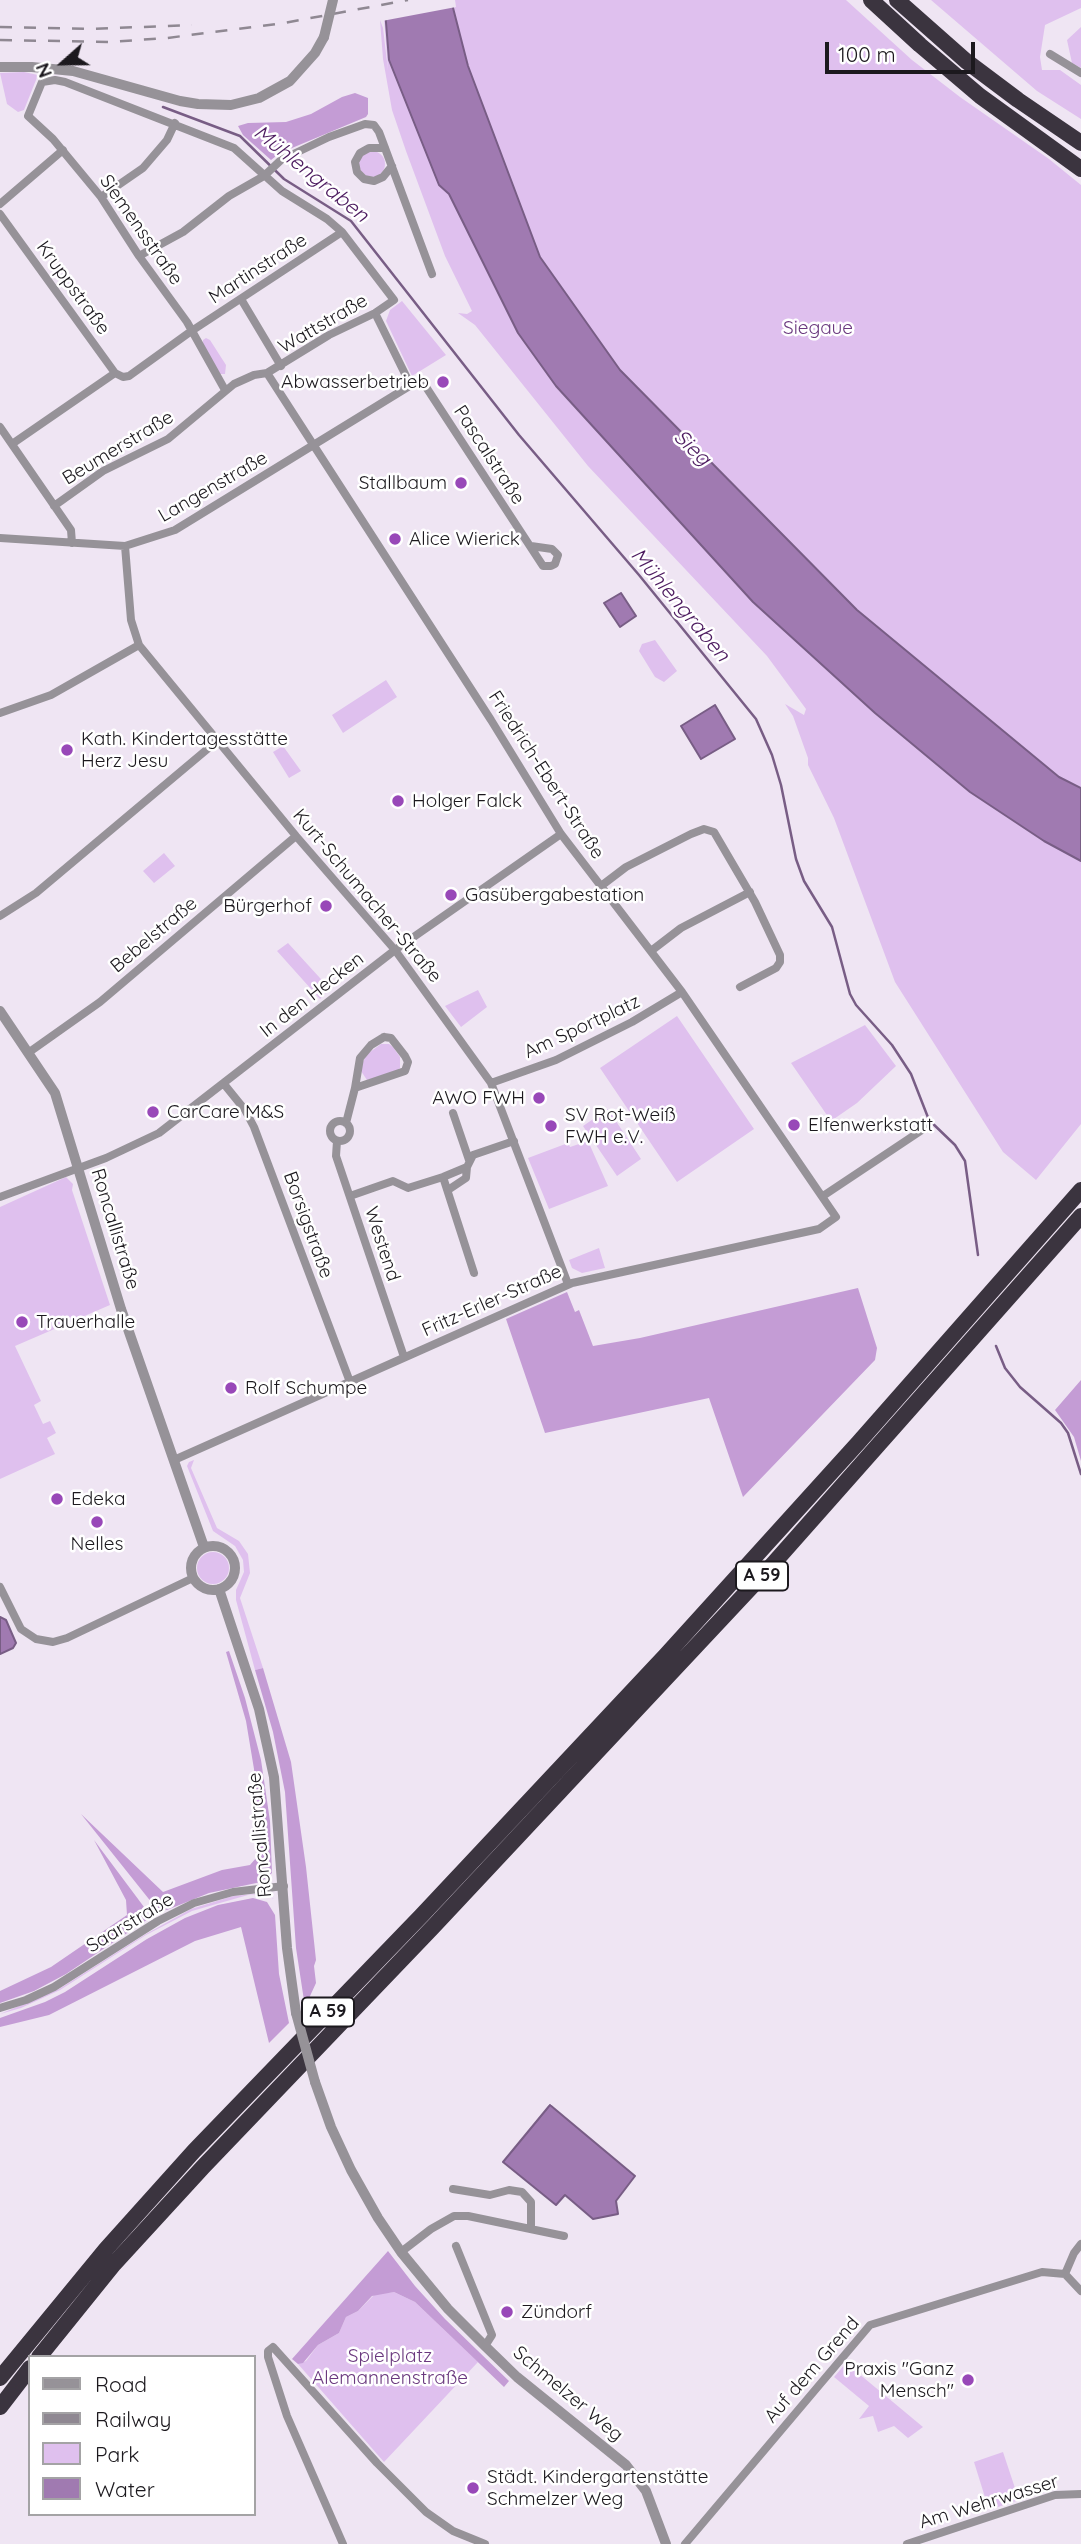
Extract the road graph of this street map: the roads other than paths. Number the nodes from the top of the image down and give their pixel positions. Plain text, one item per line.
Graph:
1 (333, 0) edge
2 (871, 0) edge
3 (897, 0) edge
4 (1050, 54) dead end
5 (0, 67) edge
6 (1081, 73) edge
7 (175, 123) junction
8 (1081, 144) edge
9 (385, 148) junction
10 (62, 150) junction
11 (392, 166) junction
12 (1081, 169) edge
13 (265, 175) junction
14 (100, 197) junction
15 (0, 204) edge
16 (0, 214) edge
17 (342, 232) junction
18 (139, 256) junction
19 (432, 274) dead end
20 (241, 299) junction
21 (375, 313) junction
22 (190, 332) junction
23 (281, 366) junction
24 (267, 373) junction
25 (119, 375) junction
26 (415, 383) junction
27 (225, 390) junction
28 (0, 427) edge
29 (12, 444) junction
30 (313, 445) junction
31 (54, 506) junction
32 (0, 538) edge
33 (72, 543) junction
34 (125, 546) junction
35 (531, 546) dead end
36 (139, 645) junction
37 (0, 713) edge
38 (218, 741) junction
39 (561, 834) junction
40 (296, 836) junction
41 (601, 886) junction
42 (750, 892) junction
43 (0, 916) edge
44 (395, 950) junction
45 (651, 951) junction
46 (740, 987) dead end
47 (682, 992) junction
48 (0, 1011) edge
49 (28, 1053) junction
50 (491, 1083) junction
51 (224, 1084) junction
52 (355, 1088) junction
53 (453, 1113) dead end
54 (345, 1123) junction
55 (925, 1128) dead end
56 (337, 1141) junction
57 (514, 1141) junction
58 (468, 1164) junction
59 (77, 1167) junction
60 (443, 1177) junction
61 (448, 1190) junction
62 (1081, 1190) edge
63 (350, 1196) junction
64 (823, 1196) junction
65 (0, 1197) edge
66 (1081, 1216) edge
67 (836, 1217) joint
68 (474, 1273) dead end
69 (568, 1284) junction
70 (404, 1357) junction
71 (351, 1382) junction
72 (174, 1460) junction
73 (204, 1547) junction
74 (193, 1578) junction
75 (0, 1587) edge
76 (219, 1589) junction
77 (284, 1886) junction
78 (0, 2008) edge
79 (315, 2082) joint
80 (453, 2189) dead end
81 (531, 2230) junction
82 (564, 2236) dead end
83 (1081, 2244) edge
84 (456, 2246) dead end
85 (401, 2252) junction
86 (1065, 2274) junction
87 (1081, 2291) edge
88 (485, 2346) junction
89 (41, 2355) edge
90 (28, 2371) edge
91 (0, 2378) edge
92 (0, 2407) edge
93 (1081, 2494) edge
94 (343, 2544) edge
95 (485, 2544) edge
96 (666, 2544) edge
97 (685, 2544) edge
98 (907, 2544) edge

1 - 5 street, bridge
2 - 12 highway
3 - 8 highway
4 - 6 street
7 - 10 street, Siemensstraße
7 - 13 street
7 - 14 street
9 - 11 street
9 - 11 street
9 - 13 street
10 - 14 street, Siemensstraße
10 - 15 street
11 - 19 street
13 - 17 street
13 - 18 street
14 - 18 street, Siemensstraße
16 - 25 street, Kruppstraße
17 - 20 street, Martinstraße
17 - 21 street, Wattstraße
18 - 22 street, Siemensstraße
20 - 22 street, Martinstraße
20 - 23 street
21 - 23 street, Wattstraße
21 - 26 street, Pascalstraße
22 - 25 street, Martinstraße
22 - 27 street, Siemensstraße
23 - 24 street, Wattstraße
24 - 27 street, Beumerstraße
24 - 30 street, Friedrich-Ebert-Straße
25 - 29 street, Martinstraße
26 - 30 street, Langenstraße
26 - 35 street, Pascalstraße
27 - 31 street, Beumerstraße
28 - 29 street
29 - 31 street
30 - 34 street, Langenstraße
30 - 39 street, Friedrich-Ebert-Straße
31 - 33 street
32 - 33 street, Langenstraße
33 - 34 street, Langenstraße
34 - 36 street, Kurt-Schumacher-Straße
36 - 37 street
36 - 38 street, Kurt-Schumacher-Straße
38 - 40 street, Kurt-Schumacher-Straße
38 - 43 street
39 - 41 street, Friedrich-Ebert-Straße
39 - 44 street, In den Hecken
40 - 44 street, Kurt-Schumacher-Straße
40 - 49 street, Bebelstraße
41 - 42 street
41 - 45 street, Friedrich-Ebert-Straße
42 - 45 street
42 - 46 street
44 - 50 street, Kurt-Schumacher-Straße
44 - 51 street, In den Hecken
45 - 47 street, Friedrich-Ebert-Straße
47 - 50 street, Am Sportplatz
47 - 64 street, Friedrich-Ebert-Straße
48 - 49 street, Roncallistraße
49 - 59 street, Roncallistraße
50 - 57 street, Kurt-Schumacher-Straße
51 - 59 street, In den Hecken
51 - 71 street, Borsigstraße
52 - 52 street
52 - 54 street
53 - 58 street
54 - 56 street
54 - 56 street
55 - 64 street
56 - 63 street, Westend
57 - 58 street
57 - 69 street, Kurt-Schumacher-Straße
58 - 60 street
58 - 61 street
59 - 65 street, In den Hecken
59 - 72 street, Roncallistraße
60 - 61 street
60 - 63 street
61 - 68 street
62 - 91 highway, A 59
63 - 70 street, Westend
64 - 67 street, Friedrich-Ebert-Straße
66 - 89 highway, A 59
67 - 69 street, Fritz-Erler-Straße
69 - 70 street, Fritz-Erler-Straße
70 - 71 street, Fritz-Erler-Straße
71 - 72 street, Fritz-Erler-Straße
72 - 73 street, Roncallistraße
73 - 74 street
73 - 76 street
74 - 75 street
74 - 76 street
76 - 77 street, Roncallistraße
77 - 78 street, Saarstraße
77 - 79 street, Roncallistraße, bridge
79 - 85 street, Schmelzer Weg
80 - 81 street
81 - 82 street
81 - 85 street
83 - 86 street
84 - 88 street, Schmelzer Weg
85 - 88 street, Schmelzer Weg
86 - 87 street
86 - 97 street, Auf dem Grend
88 - 96 street, Schmelzer Weg
90 - 92 highway
93 - 98 street, Am Wehrwasser
94 - 95 street

